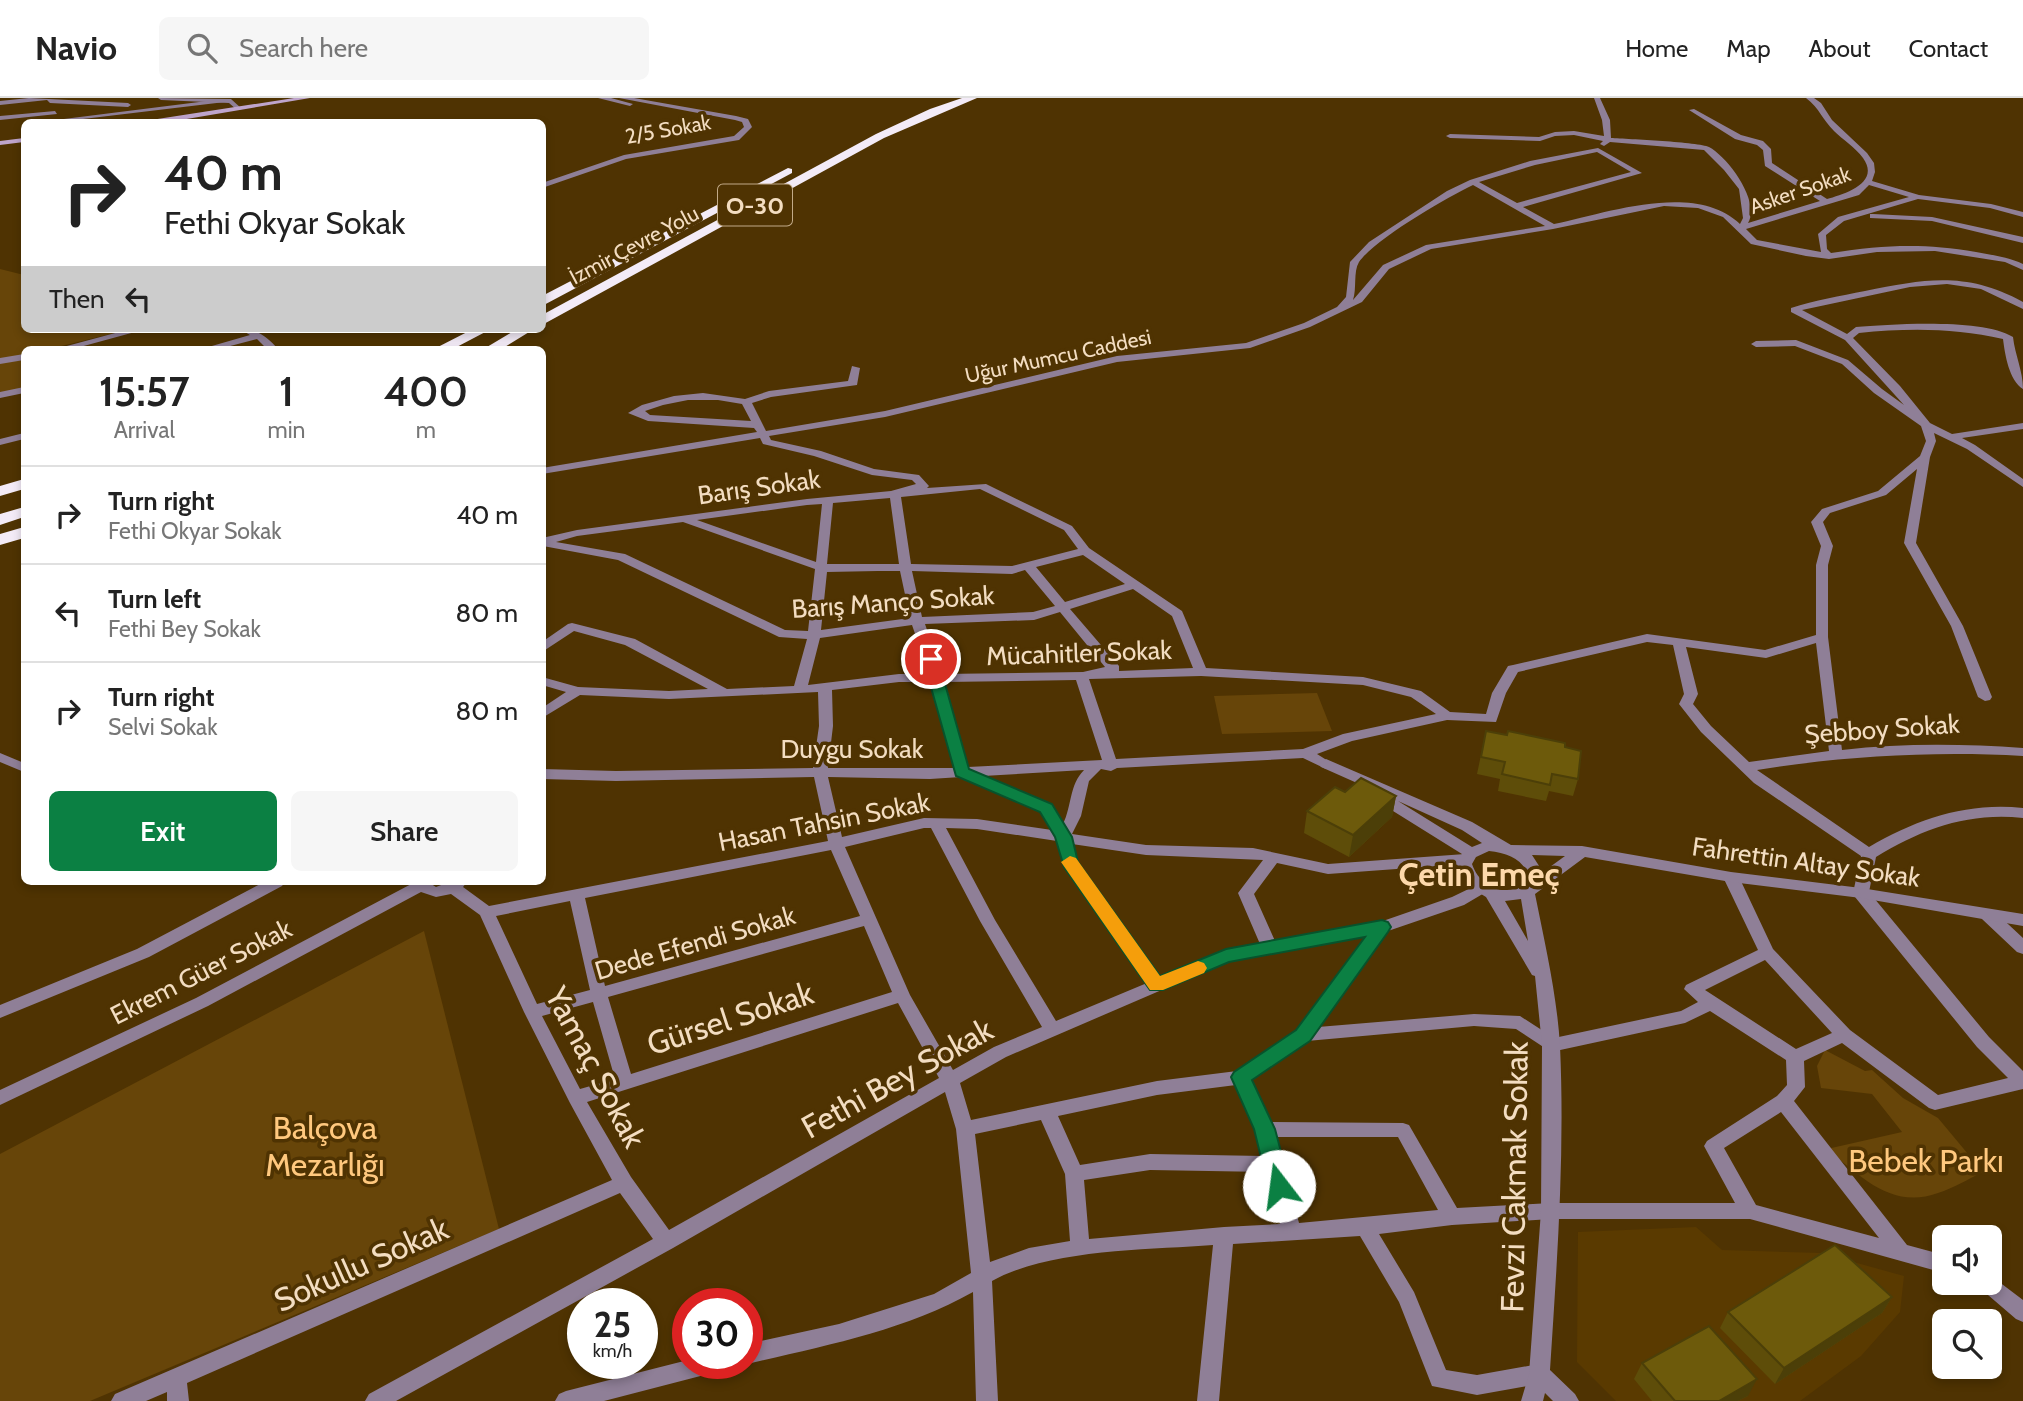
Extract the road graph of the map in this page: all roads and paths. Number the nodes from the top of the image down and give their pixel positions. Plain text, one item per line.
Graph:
1 (50, 98) edge
2 (162, 98) edge
3 (281, 98) edge
4 (307, 98) edge
5 (601, 98) edge
6 (622, 98) edge
7 (938, 98) edge
8 (972, 98) edge
9 (1597, 98) edge
10 (1809, 98) edge
11 (223, 101) junction
12 (0, 103) edge
13 (128, 105) junction
14 (172, 107) junction
15 (237, 107) junction
16 (1692, 110) dead end
17 (0, 118) edge
18 (70, 119) edge
19 (180, 119) edge
20 (21, 124) edge
21 (0, 127) edge
22 (1450, 135) dead end
23 (853, 136) dead end
24 (0, 138) edge
25 (21, 139) edge
26 (21, 139) edge
27 (1608, 140) junction
28 (0, 143) edge
29 (1598, 150) junction
30 (794, 167) dead end
31 (588, 170) junction
32 (1473, 182) junction
33 (1868, 182) junction
34 (546, 185) edge
35 (1918, 197) junction
36 (1826, 202) junction
37 (1516, 206) junction
38 (2023, 215) edge
39 (1859, 216) junction
40 (1553, 228) junction
41 (1741, 228) junction
42 (2023, 240) edge
43 (1829, 256) junction
44 (2023, 267) edge
45 (546, 300) edge
46 (2023, 306) edge
47 (1340, 309) junction
48 (546, 319) edge
49 (125, 333) edge
50 (253, 333) edge
51 (476, 333) edge
52 (520, 333) edge
53 (259, 336) junction
54 (2008, 337) junction
55 (1848, 338) junction
56 (463, 339) junction
57 (2023, 343) edge
58 (1756, 344) dead end
59 (73, 346) edge
60 (219, 346) edge
61 (270, 346) edge
62 (443, 346) edge
63 (448, 346) edge
64 (496, 346) edge
65 (21, 357) edge
66 (0, 361) edge
67 (855, 369) dead end
68 (2023, 386) edge
69 (21, 391) edge
70 (0, 395) edge
71 (746, 402) junction
72 (1926, 425) junction
73 (2023, 426) edge
74 (760, 429) junction
75 (21, 436) edge
76 (1950, 437) junction
77 (0, 440) edge
78 (1925, 457) junction
79 (546, 470) edge
80 (2023, 484) edge
81 (21, 485) edge
82 (0, 491) edge
83 (895, 493) junction
84 (828, 500) junction
85 (21, 513) edge
86 (0, 520) edge
87 (686, 520) junction
88 (21, 533) edge
89 (0, 540) edge
90 (546, 542) edge
91 (546, 544) edge
92 (21, 547) edge
93 (1085, 551) junction
94 (0, 554) edge
95 (1028, 566) junction
96 (905, 567) junction
97 (822, 568) junction
98 (1134, 585) junction
99 (1063, 607) junction
100 (917, 621) junction
101 (814, 635) junction
102 (1822, 636) junction
103 (1678, 641) junction
104 (546, 645) edge
105 (1201, 672) junction
106 (1081, 676) junction
107 (937, 678) junction
108 (546, 682) edge
109 (825, 686) junction
110 (800, 690) junction
111 (577, 691) junction
112 (725, 693) junction
113 (1985, 697) dead end
114 (546, 711) edge
115 (1447, 716) junction
116 (2023, 751) edge
117 (1305, 753) junction
118 (1836, 755) junction
119 (0, 757) edge
120 (1326, 764) junction
121 (1103, 766) junction
122 (1745, 767) junction
123 (21, 768) edge
124 (820, 772) junction
125 (962, 772) junction
126 (546, 774) edge
127 (2023, 813) edge
128 (936, 823) junction
129 (1063, 837) junction
130 (836, 844) junction
131 (1506, 848) junction
132 (1582, 851) junction
133 (1869, 854) junction
134 (1467, 855) junction
135 (1274, 857) junction
136 (1731, 877) junction
137 (271, 885) edge
138 (419, 885) edge
139 (423, 885) edge
140 (456, 885) edge
141 (1486, 891) junction
142 (1527, 892) junction
143 (1861, 893) junction
144 (576, 895) junction
145 (486, 912) junction
146 (1988, 915) junction
147 (870, 919) junction
148 (2023, 920) edge
149 (1382, 927) junction
150 (1269, 948) junction
151 (2023, 948) edge
152 (1767, 952) junction
153 (1544, 981) junction
154 (1157, 985) junction
155 (599, 995) junction
156 (902, 995) junction
157 (1711, 1003) junction
158 (0, 1012) edge
159 (532, 1012) junction
160 (1052, 1030) junction
161 (1303, 1035) junction
162 (1844, 1035) junction
163 (1551, 1045) junction
164 (1795, 1057) junction
165 (1241, 1077) junction
166 (950, 1081) junction
167 (2023, 1082) edge
168 (625, 1083) junction
169 (0, 1098) edge
170 (576, 1098) junction
171 (1783, 1101) junction
172 (1046, 1112) junction
173 (965, 1129) junction
174 (1265, 1129) junction
175 (1273, 1164) junction
176 (1074, 1174) junction
177 (624, 1183) junction
178 (1551, 1211) junction
179 (1750, 1211) junction
180 (1452, 1217) junction
181 (1365, 1227) junction
182 (1291, 1230) junction
183 (1224, 1235) junction
184 (666, 1242) junction
185 (1080, 1248) junction
186 (1899, 1249) junction
187 (1932, 1260) edge
188 (982, 1279) junction
189 (2002, 1295) edge
190 (2023, 1313) edge
191 (763, 1350) edge
192 (672, 1373) edge
193 (1539, 1374) junction
194 (176, 1378) junction
195 (122, 1401) edge
196 (178, 1401) edge
197 (376, 1401) edge
198 (566, 1401) edge
199 (987, 1401) edge
200 (1208, 1401) edge
201 (1532, 1401) edge
202 (1569, 1401) edge

1 - 12 street
1 - 13 street
2 - 11 street
3 - 15 main road
4 - 15 main road
5 - 31 street, 2/5 Sokak
6 - 31 street, 2/5 Sokak
7 - 23 highway
8 - 48 highway, İzmir Çevre Yolu / O-30
9 - 27 street
10 - 33 street
11 - 14 street
11 - 15 street
13 - 14 street
13 - 17 street
14 - 18 street
15 - 19 main road
16 - 36 street
20 - 21 street
22 - 27 street
24 - 25 main road
26 - 28 main road
27 - 29 street
27 - 41 street
29 - 32 street
29 - 37 street
30 - 45 highway, İzmir Çevre Yolu / O-30
31 - 34 street, 2/5 Sokak
32 - 37 street
32 - 47 street
33 - 35 street
33 - 36 street, Asker Sokak
35 - 38 street
35 - 39 street
36 - 41 street, Asker Sokak
37 - 40 street
39 - 42 street
39 - 43 street
40 - 41 street, Uğur Mumcu Caddesi
40 - 47 street, Uğur Mumcu Caddesi
41 - 43 street, Uğur Mumcu Caddesi
43 - 44 street, Uğur Mumcu Caddesi
46 - 55 street
47 - 74 street, Uğur Mumcu Caddesi
49 - 59 street
50 - 53 street
51 - 56 highway
52 - 64 highway
53 - 60 street
53 - 61 street
54 - 55 street
54 - 57 street
54 - 68 street
55 - 72 street
56 - 62 highway
56 - 63 highway
58 - 72 street
65 - 66 street
67 - 71 street
69 - 70 street
71 - 74 street
71 - 74 street
72 - 76 street
72 - 78 street
73 - 76 street
74 - 79 street, Uğur Mumcu Caddesi
74 - 83 street
75 - 77 street
76 - 80 street
78 - 102 street
78 - 113 street
81 - 82 highway
83 - 84 street, Barış Sokak
83 - 93 street, Barış Sokak
83 - 96 street
84 - 87 street, Barış Sokak
84 - 97 street
85 - 86 highway
87 - 90 street, Barış Sokak
87 - 97 street
88 - 89 highway
91 - 101 street, Barış Manço Sokak
92 - 94 highway
93 - 95 street
93 - 98 street
95 - 96 street
95 - 99 street
96 - 97 street
96 - 100 street
97 - 101 street
98 - 99 street, Barış Manço Sokak
98 - 105 street
99 - 100 street, Barış Manço Sokak
99 - 106 street
100 - 101 street, Barış Manço Sokak
100 - 107 street
101 - 110 street
102 - 103 street
102 - 118 street
103 - 115 street
103 - 122 street
104 - 112 street
105 - 106 street, Mücahitler Sokak
105 - 115 street, Mücahitler Sokak
106 - 107 street, Mücahitler Sokak
106 - 121 street
107 - 109 street, Mücahitler Sokak
107 - 125 street
108 - 111 street, Mücahitler Sokak
109 - 110 street, Mücahitler Sokak
109 - 124 street
110 - 112 street, Mücahitler Sokak
111 - 112 street, Mücahitler Sokak
111 - 114 street
115 - 117 street
116 - 118 street, Şebboy Sokak
117 - 120 street
117 - 121 street, Duygu Sokak
118 - 122 street, Şebboy Sokak
119 - 123 street
120 - 131 street
120 - 134 street
121 - 125 street, Duygu Sokak
121 - 129 street
122 - 133 street
124 - 125 street, Duygu Sokak
124 - 126 street, Duygu Sokak
124 - 130 street
125 - 129 street
127 - 133 street
128 - 129 street, Hasan Tahsin Sokak
128 - 130 street, Hasan Tahsin Sokak
128 - 160 street
129 - 135 street, Hasan Tahsin Sokak
129 - 154 street
130 - 144 street, Hasan Tahsin Sokak
130 - 147 street
131 - 132 street, Fahrettin Altay Sokak
131 - 134 street
131 - 142 street
132 - 136 street, Fahrettin Altay Sokak
132 - 142 street
133 - 143 street
134 - 135 street, Hasan Tahsin Sokak
134 - 141 street
135 - 150 street
136 - 143 street, Fahrettin Altay Sokak
136 - 152 street
137 - 158 street
138 - 169 street, Ekrem Güer Sokak
139 - 140 street
140 - 145 street
141 - 142 street
141 - 149 street, Fethi Bey Sokak
141 - 153 street, Fevzi Cakmak Sokak
142 - 153 street, Fevzi Cakmak Sokak
143 - 146 street, Fahrettin Altay Sokak
143 - 167 street
144 - 145 street, Hasan Tahsin Sokak
144 - 155 street
145 - 159 street, Yamaç Sokak
146 - 148 street, Fahrettin Altay Sokak
146 - 151 street
147 - 155 street, Dede Efendi Sokak
147 - 156 street
149 - 150 street, Fethi Bey Sokak
149 - 161 street
150 - 154 street, Fethi Bey Sokak
152 - 157 street
152 - 162 street
153 - 163 street, Fevzi Cakmak Sokak
154 - 160 street, Fethi Bey Sokak
155 - 159 street, Dede Efendi Sokak
155 - 168 street
156 - 166 street
156 - 168 street, Gürsel Sokak
157 - 163 street
157 - 164 street
159 - 170 street, Yamaç Sokak
160 - 166 street, Fethi Bey Sokak
161 - 163 street
161 - 165 street
162 - 164 street
162 - 167 street
163 - 178 street, Fevzi Cakmak Sokak
164 - 171 street
165 - 172 street
165 - 174 street
166 - 173 street
166 - 184 street, Fethi Bey Sokak
168 - 170 street, Gürsel Sokak
170 - 177 street, Yamaç Sokak
171 - 179 street
171 - 186 street
172 - 173 street
172 - 176 street
173 - 188 street
174 - 175 street
174 - 180 street
175 - 176 street
175 - 182 street
176 - 185 street
177 - 184 street, Yamaç Sokak
177 - 194 street, Sokullu Sokak
178 - 179 street
178 - 180 street
178 - 193 street, Fevzi Cakmak Sokak
179 - 186 street
180 - 181 street
181 - 182 street
181 - 193 street
182 - 183 street
183 - 185 street
183 - 200 street
184 - 197 street, Fethi Bey Sokak
185 - 188 street
186 - 187 street
188 - 191 street
188 - 199 street
189 - 190 street
192 - 198 street
193 - 201 street, Fevzi Cakmak Sokak
193 - 202 street
194 - 195 street, Sokullu Sokak
194 - 196 street

